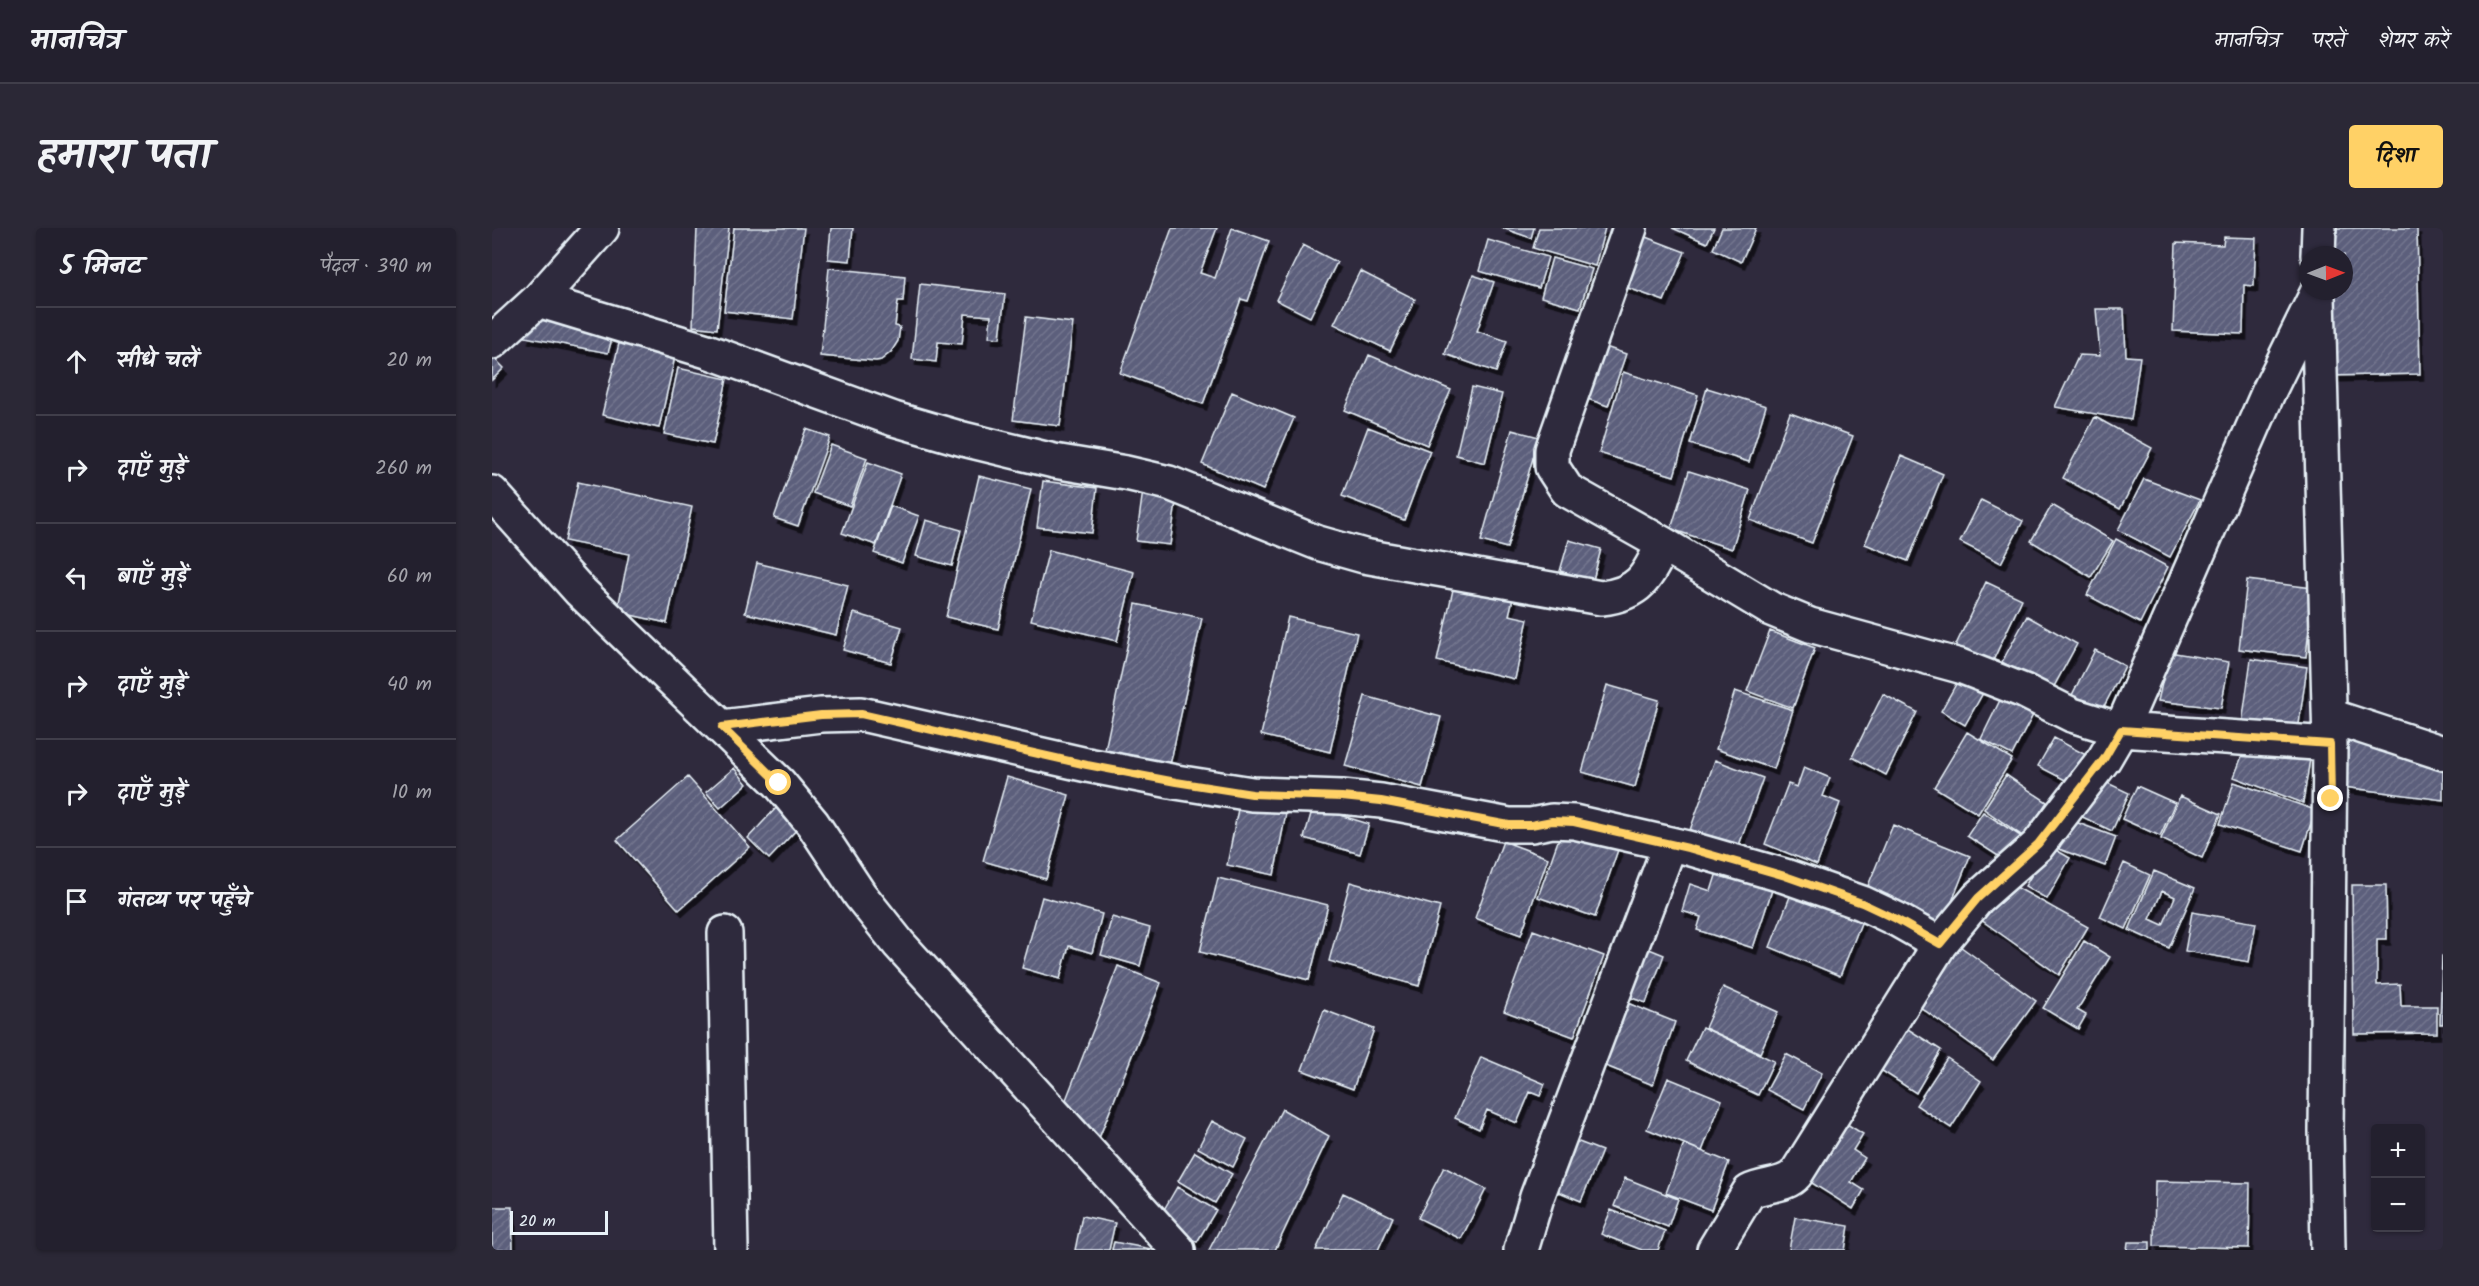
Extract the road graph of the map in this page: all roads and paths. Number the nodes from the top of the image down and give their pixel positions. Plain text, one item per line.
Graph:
1 (602, 228) edge
2 (1630, 228) edge
3 (2319, 228) edge
4 (2318, 246) edge
5 (538, 300) junction
6 (2314, 300) edge
7 (2318, 300) edge
8 (492, 342) edge
9 (492, 493) edge
10 (1663, 544) junction
11 (722, 727) junction
12 (2121, 730) junction
13 (2330, 730) junction
14 (2443, 753) edge
15 (1670, 844) junction
16 (725, 933) dead end
17 (1940, 944) junction
18 (731, 1250) edge
19 (1178, 1250) edge
20 (1521, 1250) edge
21 (1714, 1250) edge
22 (2328, 1250) edge

1 - 5 street
2 - 10 street
3 - 4 street
5 - 8 street
5 - 10 street
6 - 12 street
7 - 13 street
9 - 11 street
10 - 12 street
11 - 15 street
11 - 19 street
12 - 13 street
12 - 17 street
13 - 14 street
13 - 22 street
15 - 17 street
15 - 20 street
16 - 18 street
17 - 21 street

